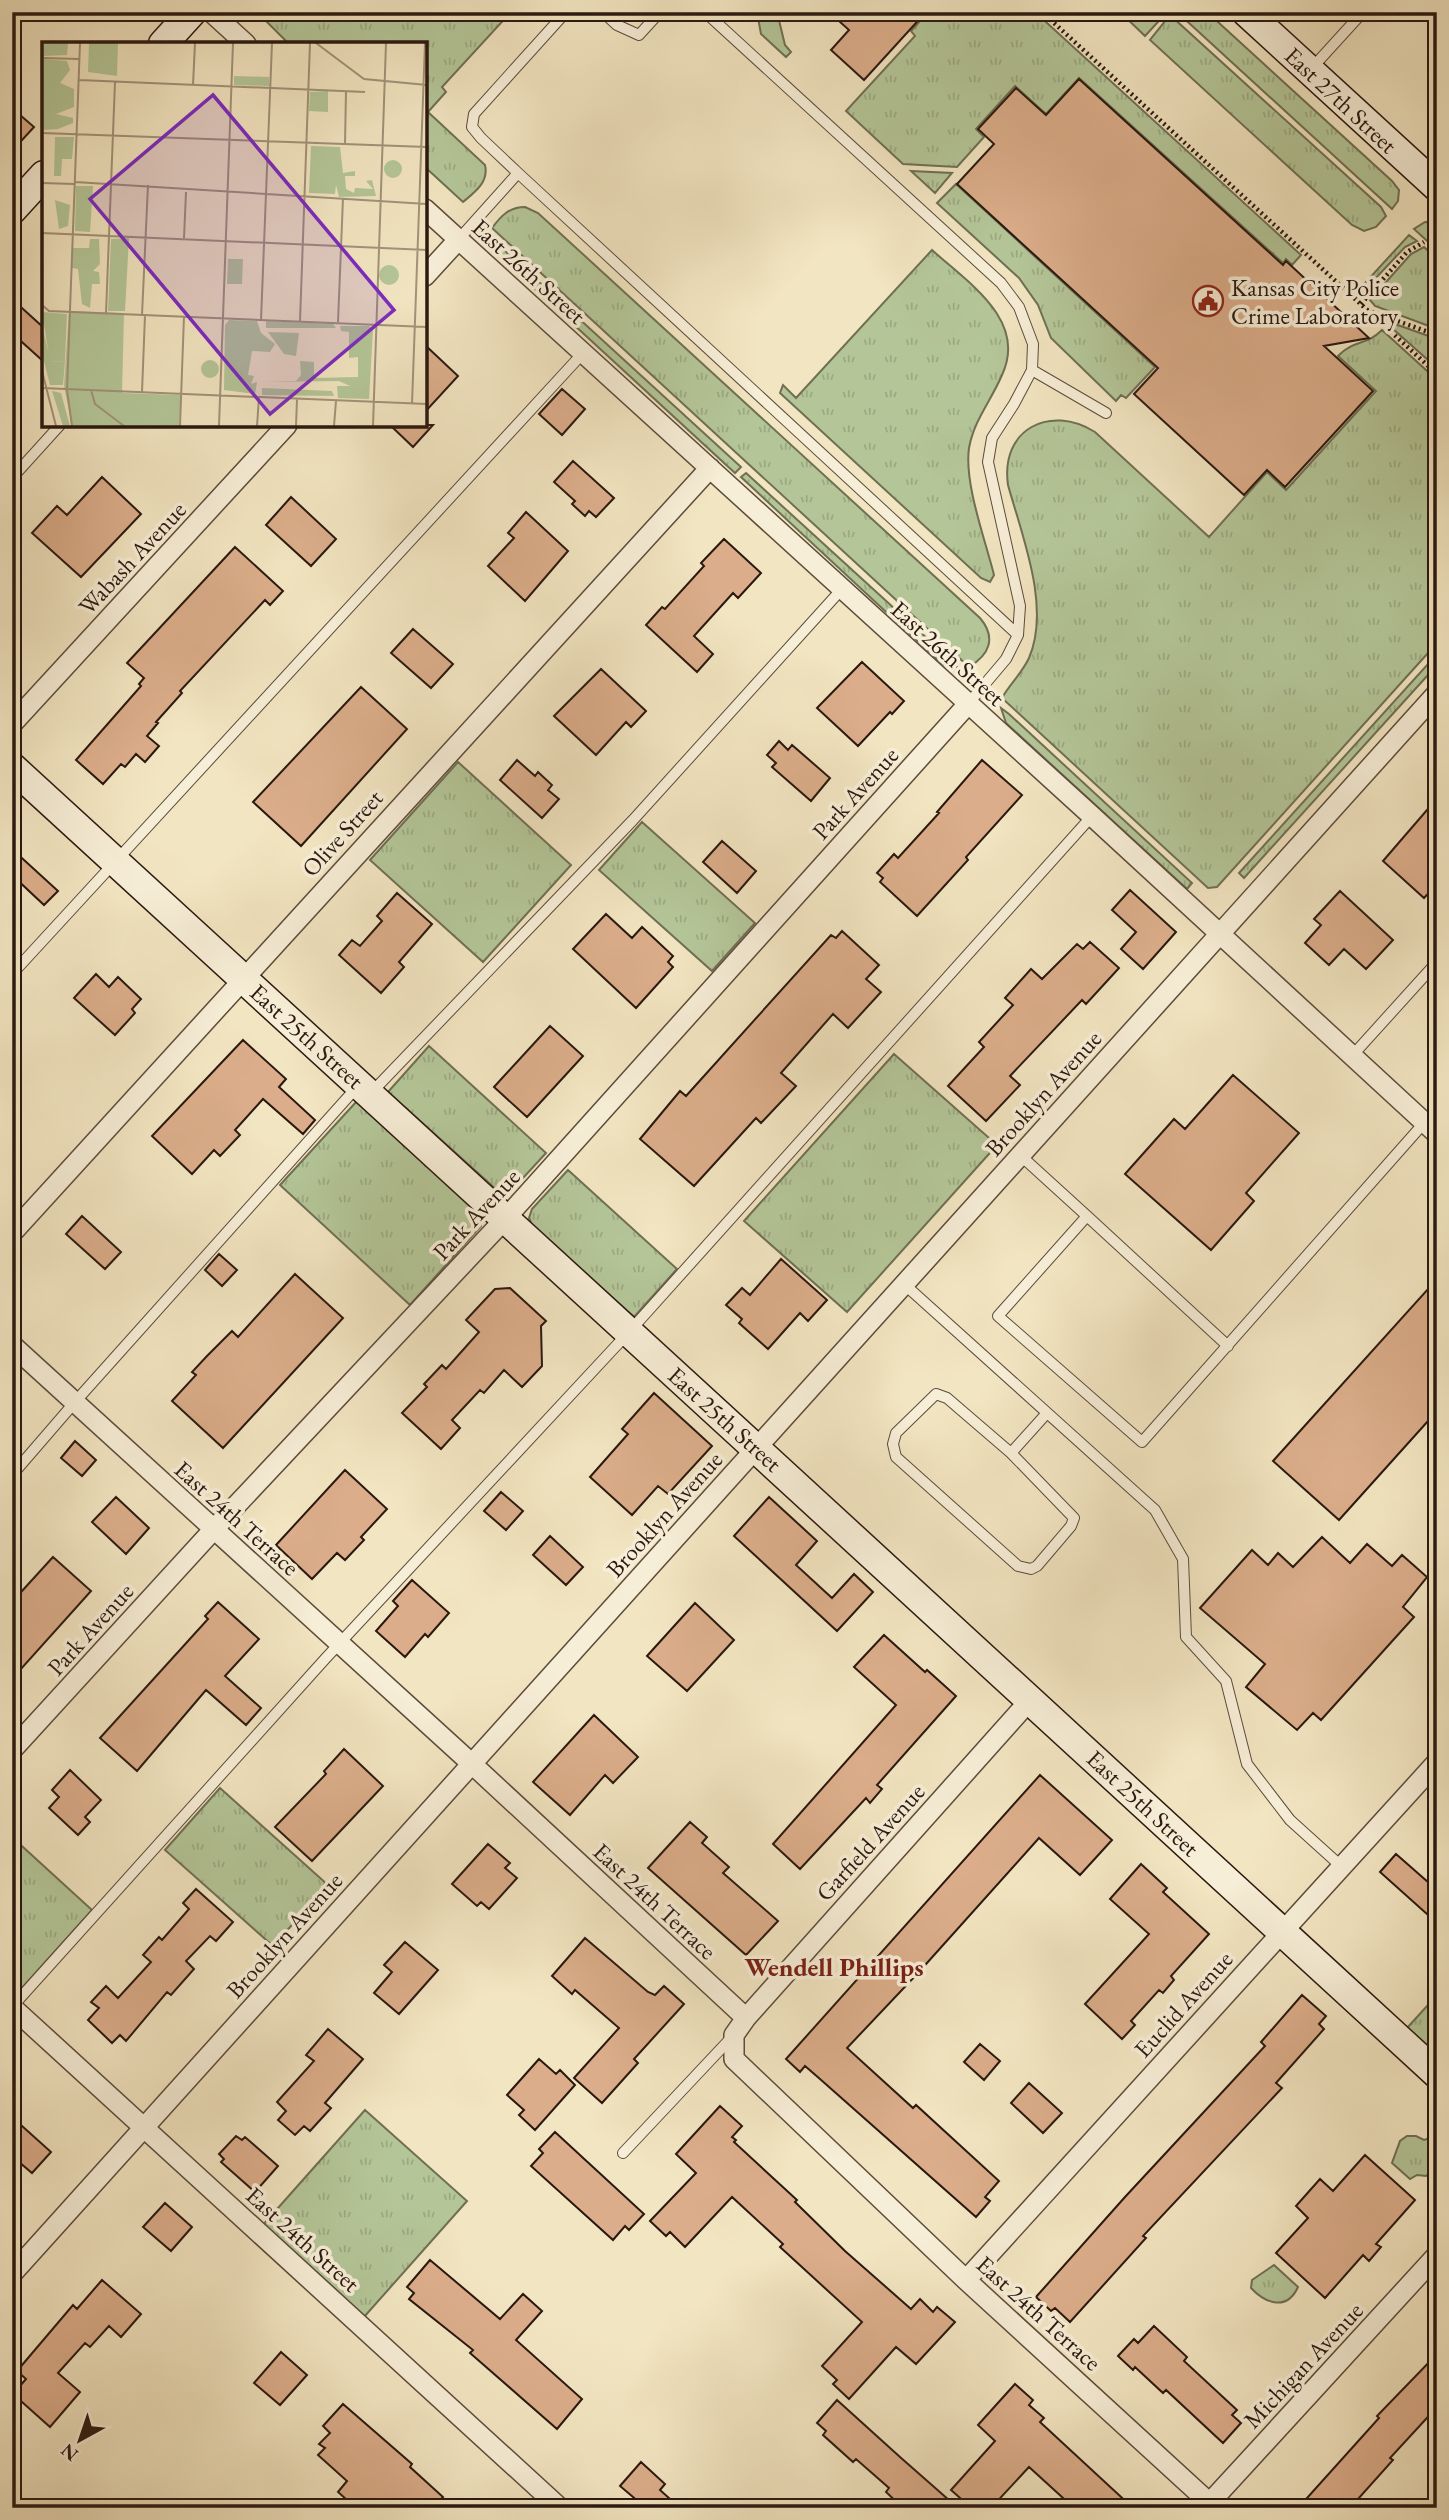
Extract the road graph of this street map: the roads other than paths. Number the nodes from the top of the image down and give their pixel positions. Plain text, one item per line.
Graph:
1 (192, 12) edge
2 (211, 12) edge
3 (566, 12) edge
4 (603, 12) edge
5 (660, 12) edge
6 (705, 12) edge
7 (1246, 12) edge
8 (1363, 12) edge
9 (165, 42) edge
10 (244, 42) edge
11 (1310, 71) junction
12 (518, 173) junction
13 (42, 177) edge
14 (1435, 183) edge
15 (12, 210) edge
16 (427, 211) edge
17 (458, 240) junction
18 (427, 274) edge
19 (583, 353) junction
20 (1032, 370) junction
21 (1106, 413) dead end
22 (58, 427) edge
23 (285, 427) edge
24 (710, 468) junction
25 (12, 478) edge
26 (841, 590) junction
27 (1018, 635) junction
28 (1437, 694) edge
29 (968, 704) junction
30 (12, 724) edge
31 (12, 767) edge
32 (1092, 816) junction
33 (115, 862) junction
34 (1220, 934) junction
35 (1437, 962) edge
36 (12, 974) edge
37 (243, 978) junction
38 (1352, 1056) junction
39 (365, 1089) junction
40 (1430, 1129) edge
41 (1020, 1155) junction
42 (1087, 1216) junction
43 (505, 1219) junction
44 (12, 1233) edge
45 (904, 1284) junction
46 (629, 1332) junction
47 (12, 1345) edge
48 (1228, 1346) junction
49 (75, 1402) junction
50 (1047, 1413) junction
51 (757, 1448) junction
52 (1012, 1453) junction
53 (12, 1475) edge
54 (214, 1529) junction
55 (339, 1644) junction
56 (1031, 1699) junction
57 (12, 1750) edge
58 (1437, 1762) edge
59 (472, 1764) junction
60 (1342, 1867) junction
61 (1282, 1931) junction
62 (12, 2007) edge
63 (746, 2018) junction
64 (734, 2035) junction
65 (1437, 2074) edge
66 (144, 2127) junction
67 (623, 2153) dead end
68 (1437, 2255) edge
69 (12, 2274) edge
70 (966, 2280) junction
71 (1210, 2506) edge
72 (560, 2508) edge

1 - 9 street
2 - 10 street
3 - 12 lane
4 - 5 lane
6 - 20 lane
7 - 11 street, East 27th Street
8 - 11 lane
11 - 14 street, East 27th Street
12 - 17 lane
12 - 27 lane
13 - 15 street
16 - 17 street, East 26th Street
17 - 18 street
17 - 19 street, East 26th Street
19 - 24 street, East 26th Street
19 - 33 lane
20 - 21 lane
20 - 27 lane
22 - 25 lane
23 - 30 street, Wabash Avenue
24 - 26 street, East 26th Street
24 - 37 street, Olive Street
26 - 29 street, East 26th Street
26 - 39 lane
27 - 29 lane
28 - 34 street, Brooklyn Avenue
29 - 32 street, East 26th Street
29 - 43 street, Park Avenue
31 - 33 street, East 25th Street
32 - 34 street, East 26th Street
32 - 46 lane
33 - 36 lane
33 - 37 street, East 25th Street
34 - 38 street, East 26th Street
34 - 41 street, Brooklyn Avenue
35 - 38 lane
37 - 39 street, East 25th Street
37 - 44 street, Olive Street
38 - 40 street, East 26th Street
39 - 43 street, East 25th Street
39 - 49 lane
40 - 48 lane
41 - 42 lane
41 - 45 street, Brooklyn Avenue
42 - 48 lane
42 - 48 lane
43 - 46 street, East 25th Street
43 - 54 street, Park Avenue
45 - 50 lane
45 - 51 street, Brooklyn Avenue
46 - 51 street, East 25th Street
46 - 55 lane
47 - 49 street, East 24th Terrace
49 - 53 lane
49 - 54 street, East 24th Terrace
50 - 52 lane
50 - 60 lane
51 - 56 street, East 25th Street
51 - 59 street, Brooklyn Avenue
52 - 52 lane
54 - 55 street, East 24th Terrace
54 - 57 street, Park Avenue
55 - 59 street, East 24th Terrace
55 - 62 lane
56 - 61 street, East 25th Street
56 - 63 street, Garfield Avenue
58 - 60 street, Euclid Avenue
59 - 63 street, East 24th Terrace
59 - 66 street, Brooklyn Avenue
60 - 61 street, Euclid Avenue
61 - 65 street, East 25th Street
61 - 70 street, Euclid Avenue
62 - 66 street, East 24th Street
63 - 64 street
64 - 67 lane
64 - 70 street, East 24th Terrace
66 - 69 street, Brooklyn Avenue
66 - 72 street, East 24th Street
68 - 71 street, Michigan Avenue
70 - 71 street, East 24th Terrace

